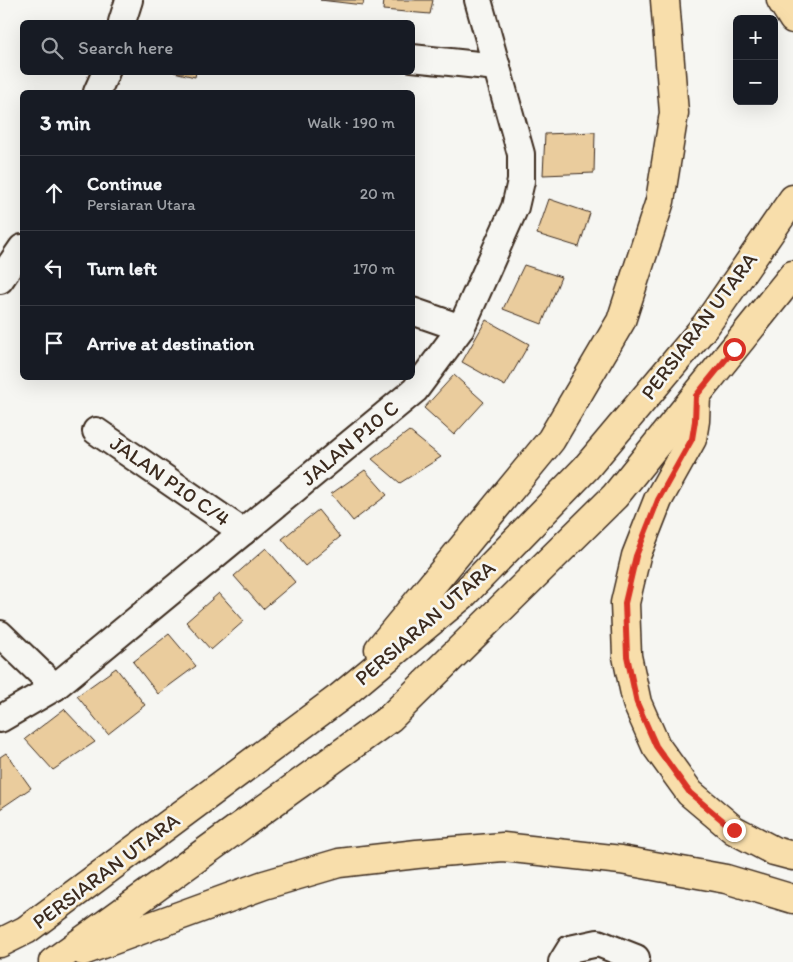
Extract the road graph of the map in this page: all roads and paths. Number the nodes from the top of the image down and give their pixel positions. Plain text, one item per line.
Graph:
1 (129, 0) edge
2 (478, 0) edge
3 (665, 0) edge
4 (123, 20) edge
5 (415, 58) edge
6 (497, 67) junction
7 (105, 75) edge
8 (98, 90) edge
9 (793, 199) edge
10 (20, 251) edge
11 (793, 275) edge
12 (0, 280) edge
13 (415, 312) edge
14 (461, 328) junction
15 (696, 396) junction
16 (96, 430) dead end
17 (243, 532) junction
18 (0, 634) edge
19 (55, 686) junction
20 (340, 697) junction
21 (0, 720) edge
22 (793, 856) edge
23 (793, 899) edge
24 (0, 943) edge
25 (636, 958) dead end
26 (54, 962) edge
27 (562, 962) edge

1 - 4 street
2 - 6 street, JALAN P10 C
3 - 20 main road
5 - 6 street
6 - 14 street, JALAN P10 C
7 - 8 street
9 - 20 main road, PERSIARAN UTARA
10 - 12 street
11 - 15 main road, PERSIARAN UTARA
13 - 14 street
14 - 17 street, JALAN P10 C
15 - 22 main road
15 - 26 main road, PERSIARAN UTARA
16 - 17 street, JALAN P10 C/4
17 - 19 street, JALAN P10 C
18 - 19 street
19 - 21 street, JALAN P10 C
20 - 24 main road, PERSIARAN UTARA
23 - 26 main road
25 - 27 street

